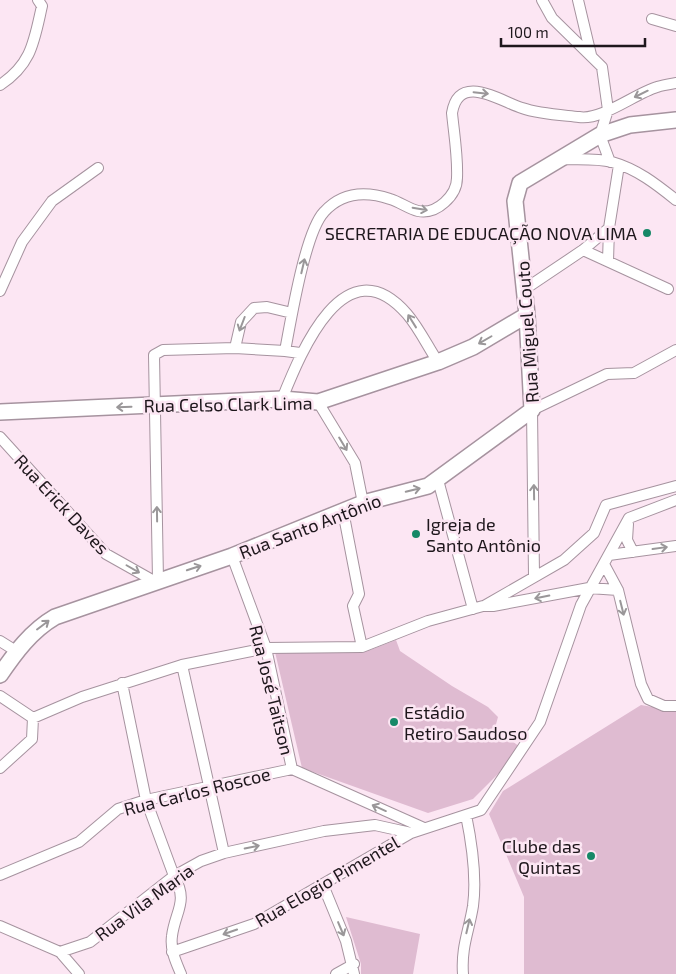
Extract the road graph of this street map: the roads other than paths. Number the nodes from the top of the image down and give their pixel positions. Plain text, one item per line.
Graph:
1 (38, 0) edge
2 (542, 0) edge
3 (578, 0) edge
4 (652, 19) dead end
5 (676, 26) edge
6 (591, 56) junction
7 (676, 82) edge
8 (0, 86) edge
9 (608, 110) junction
10 (676, 120) edge
11 (600, 135) junction
12 (561, 159) junction
13 (615, 163) junction
14 (98, 168) dead end
15 (676, 200) edge
16 (609, 228) junction
17 (583, 250) junction
18 (608, 262) junction
19 (525, 289) junction
20 (668, 289) dead end
21 (0, 291) edge
22 (292, 313) junction
23 (527, 316) junction
24 (236, 348) junction
25 (676, 350) edge
26 (285, 351) junction
27 (300, 354) junction
28 (438, 362) junction
29 (282, 399) junction
30 (318, 402) junction
31 (155, 406) junction
32 (532, 410) junction
33 (0, 412) edge
34 (0, 437) edge
35 (438, 480) junction
36 (676, 486) edge
37 (676, 500) edge
38 (363, 503) junction
39 (343, 511) junction
40 (629, 518) junction
41 (676, 546) edge
42 (633, 552) junction
43 (232, 556) junction
44 (606, 560) junction
45 (534, 576) junction
46 (156, 581) junction
47 (590, 588) junction
48 (618, 590) junction
49 (478, 607) junction
50 (0, 641) edge
51 (362, 647) junction
52 (266, 648) junction
53 (16, 651) junction
54 (182, 665) junction
55 (0, 675) edge
56 (122, 683) junction
57 (0, 696) edge
58 (676, 706) edge
59 (33, 718) junction
60 (0, 768) edge
61 (292, 768) junction
62 (208, 786) junction
63 (146, 800) junction
64 (466, 814) junction
65 (424, 828) junction
66 (411, 833) junction
67 (224, 853) junction
68 (0, 875) edge
69 (174, 876) junction
70 (323, 886) junction
71 (0, 926) edge
72 (60, 952) junction
73 (172, 952) junction
74 (354, 969) edge
75 (79, 974) edge
76 (181, 974) edge
77 (336, 974) edge
78 (463, 974) edge

1 - 8 street
2 - 6 street
3 - 6 street
4 - 5 street
6 - 9 street
7 -> 9 street
9 - 11 street
22 -> 9 street
10 - 11 street, Rua Miguel Couto
11 - 12 street, Rua Miguel Couto
11 - 13 street
12 - 13 street
12 - 19 street, Rua Miguel Couto
13 - 15 street
13 - 16 street
14 - 21 street
16 - 17 street
16 - 18 street
17 - 18 street
17 - 19 street
18 - 20 street
19 - 23 street, Rua Miguel Couto
22 -> 24 street
22 - 26 street
23 -> 28 street, Rua Celso Clark Lima
23 - 32 street, Rua Miguel Couto
24 - 26 street
24 - 31 street
25 - 32 street, Rua Santo Antônio
26 - 27 street
28 -> 27 street
27 - 29 street
28 - 30 street, Rua Celso Clark Lima
29 - 30 street, Rua Celso Clark Lima
29 - 31 street, Rua Celso Clark Lima
30 -> 38 street
31 -> 33 street, Rua Celso Clark Lima
46 -> 31 street
32 - 35 street, Rua Santo Antônio
45 -> 32 street, Rua Miguel Couto
34 -> 46 street, Rua Erick Daves
38 -> 35 street, Rua Santo Antônio
35 - 49 street
36 - 45 street
37 - 40 street
38 - 39 street, Rua Santo Antônio
39 - 43 street, Rua Santo Antônio
39 - 51 street
40 - 42 street
40 - 44 street
42 -> 41 street
42 - 44 street
46 -> 43 street, Rua Santo Antônio
43 - 52 street, Rua José Taitson
44 - 47 street
44 - 48 street
45 - 49 street
53 -> 46 street, Rua Santo Antônio
47 - 48 street
47 -> 49 street
47 - 64 street, Rua Elogio Pimentel
48 -> 58 street
49 - 51 street
50 - 53 street
51 - 52 street
52 - 54 street
52 - 61 street, Rua José Taitson
53 - 55 street, Rua Santo Antônio
54 - 56 street
54 - 62 street
56 - 59 street
56 - 63 street
57 - 59 street
59 - 60 street
61 - 62 street, Rua Carlos Roscoe
65 -> 61 street
62 - 63 street, Rua Carlos Roscoe
62 - 67 street
63 - 68 street, Rua Carlos Roscoe
63 - 69 street
64 - 65 street, Rua Elogio Pimentel
78 -> 64 street
65 - 66 street, Rua Elogio Pimentel
67 -> 66 street, Rua Vila Maria
66 - 70 street, Rua Elogio Pimentel
67 - 69 street, Rua Vila Maria
69 - 72 street, Rua Vila Maria
69 - 73 street
70 -> 73 street, Rua Elogio Pimentel
70 -> 74 street
71 - 72 street
72 - 75 street
73 - 76 street
74 - 77 street

